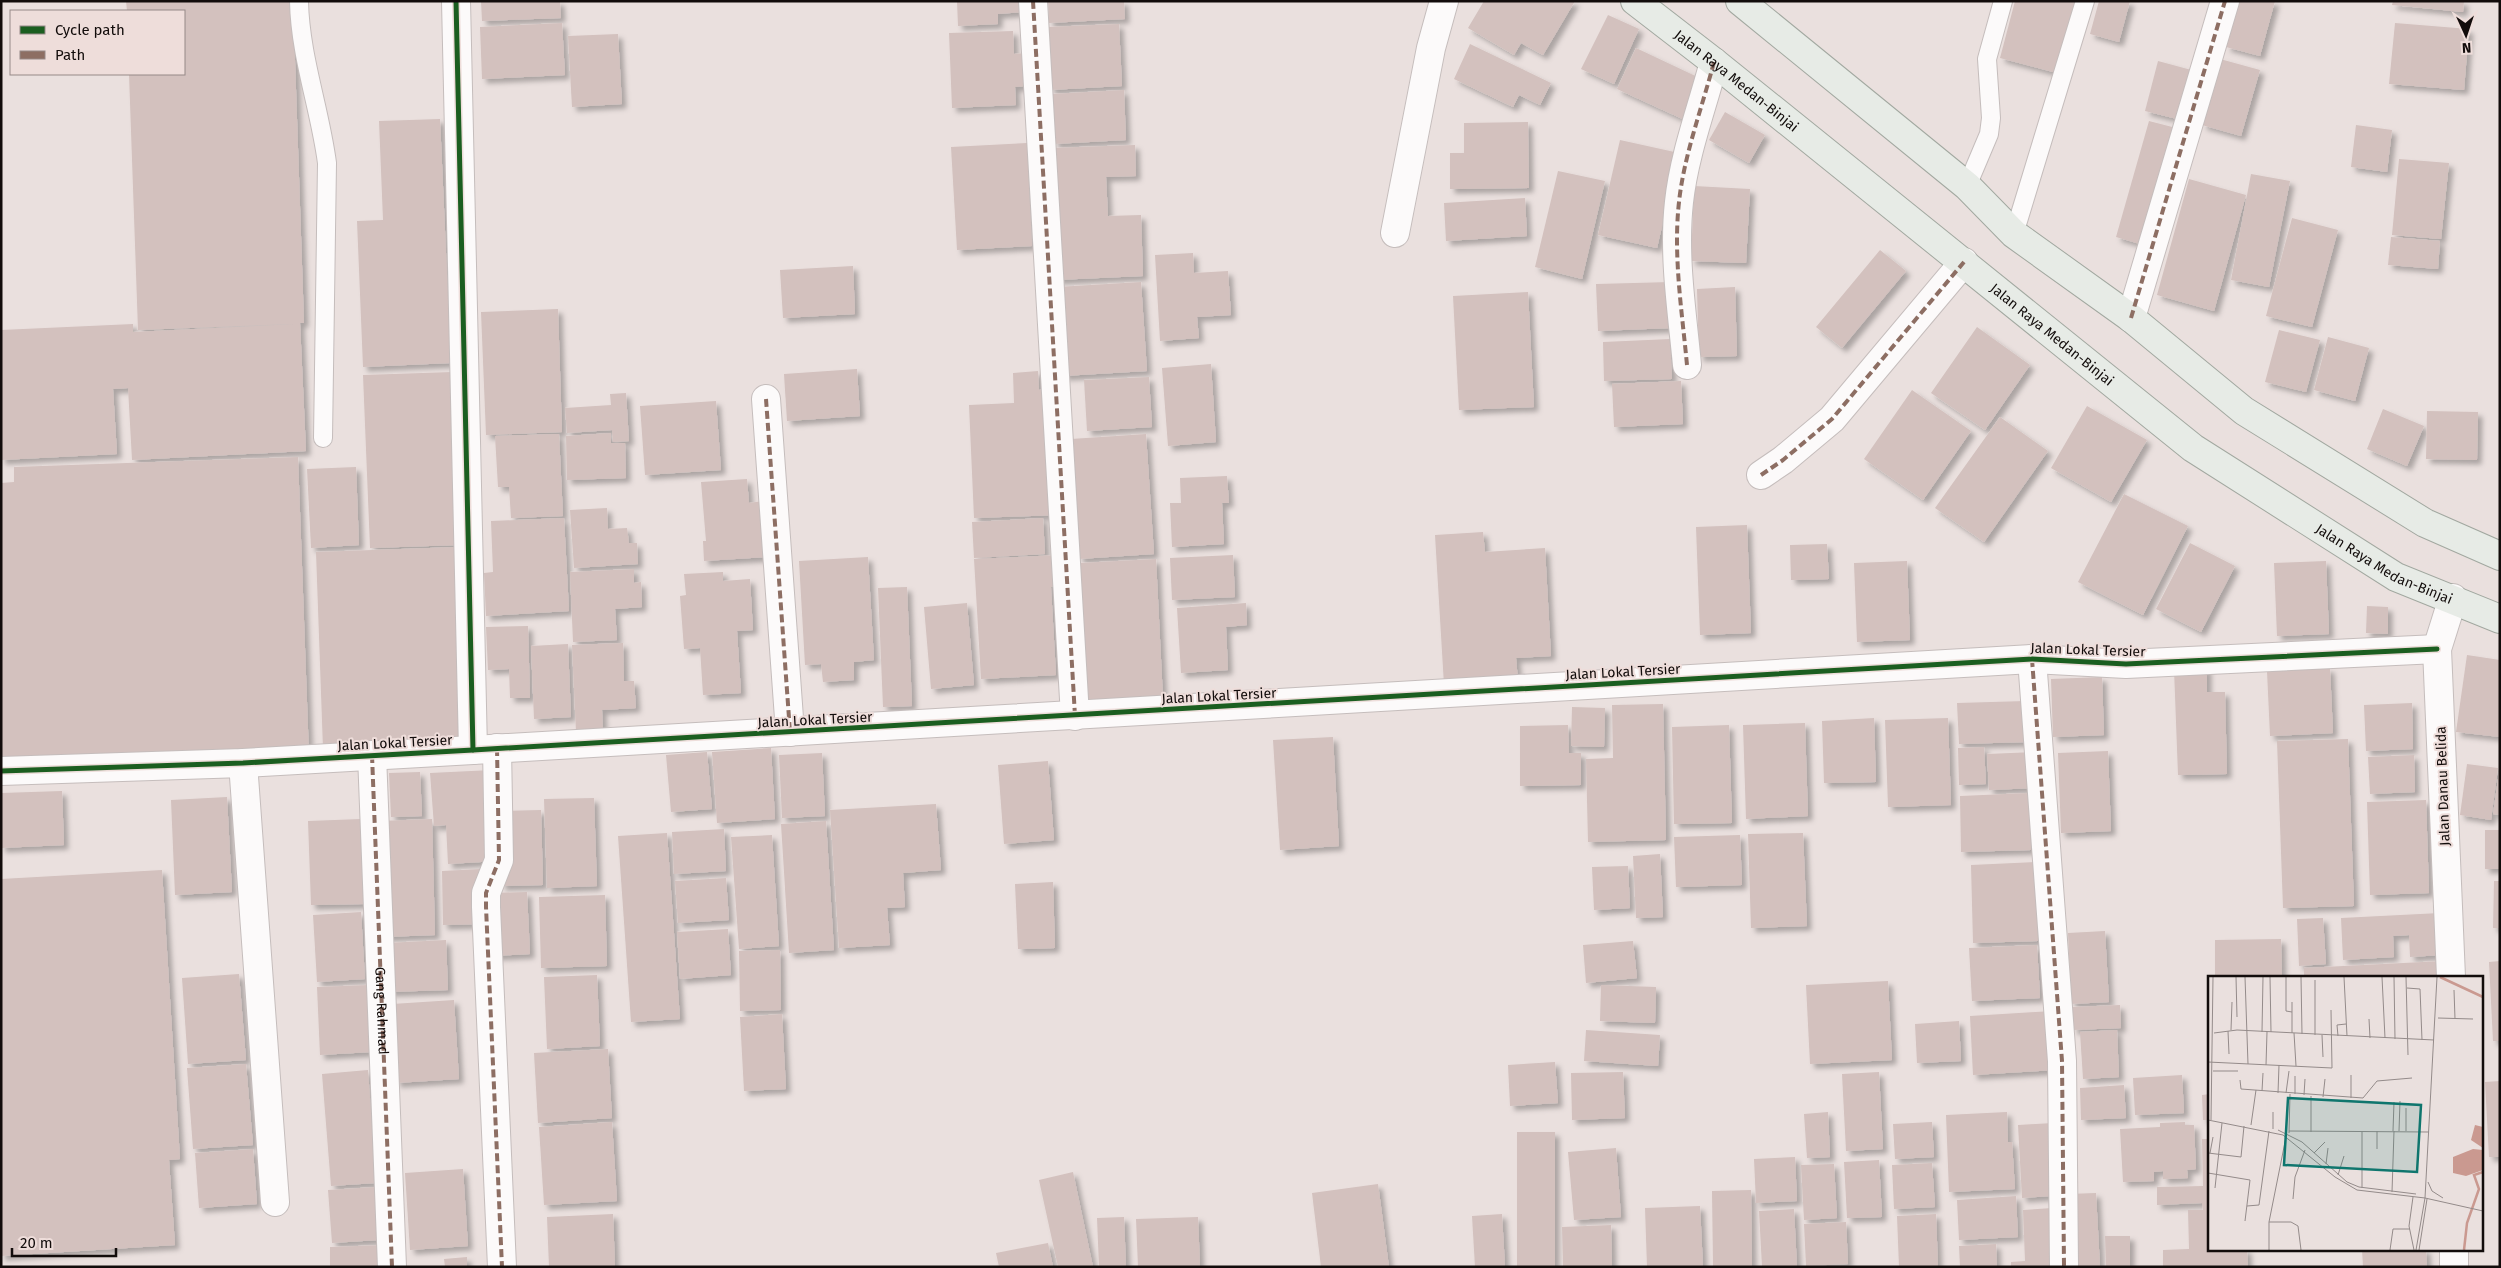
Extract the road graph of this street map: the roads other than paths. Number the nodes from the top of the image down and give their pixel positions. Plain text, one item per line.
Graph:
1 (300, 1) edge
2 (456, 1) edge
3 (1033, 1) edge
4 (1444, 1) edge
5 (1635, 1) edge
6 (1740, 1) edge
7 (2003, 1) edge
8 (2085, 1) edge
9 (2225, 1) edge
10 (1714, 62) junction
11 (1967, 186) junction
12 (1395, 234) dead end
13 (2014, 234) junction
14 (1964, 262) junction
15 (2131, 318) junction
16 (1688, 365) dead end
17 (766, 399) dead end
18 (323, 438) dead end
19 (1761, 475) dead end
20 (2499, 552) edge
21 (2453, 598) junction
22 (2500, 619) edge
23 (2437, 649) junction
24 (2032, 659) junction
25 (1075, 716) junction
26 (790, 732) junction
27 (485, 749) junction
28 (372, 755) junction
29 (243, 763) junction
30 (1, 771) edge
31 (2451, 976) edge
32 (275, 1202) dead end
33 (2454, 1250) edge
34 (392, 1267) edge
35 (502, 1267) edge
36 (2064, 1267) edge
37 (2454, 1267) edge

1 - 18 lane
2 - 27 street
3 - 25 street
4 - 12 street
5 - 10 main road, Jalan Raya Medan-Binjai
6 - 11 main road
7 - 11 lane
8 - 13 lane
9 - 15 street
10 - 14 main road, Jalan Raya Medan-Binjai
10 - 16 street
11 - 13 main road
13 - 15 main road
14 - 19 street
14 - 21 main road, Jalan Raya Medan-Binjai
15 - 20 main road
17 - 26 street
21 - 22 main road, Jalan Raya Medan-Binjai
21 - 23 street, Jalan Danau Belida
23 - 24 street, Jalan Lokal Tersier
23 - 31 street, Jalan Danau Belida
24 - 25 street, Jalan Lokal Tersier
24 - 36 street
25 - 26 street, Jalan Lokal Tersier
26 - 27 street, Jalan Lokal Tersier
27 - 28 street, Jalan Lokal Tersier
27 - 35 street
28 - 29 street, Jalan Lokal Tersier
28 - 34 street, Gang Rahmad
29 - 30 street, Jalan Lokal Tersier
29 - 32 street
33 - 37 street

